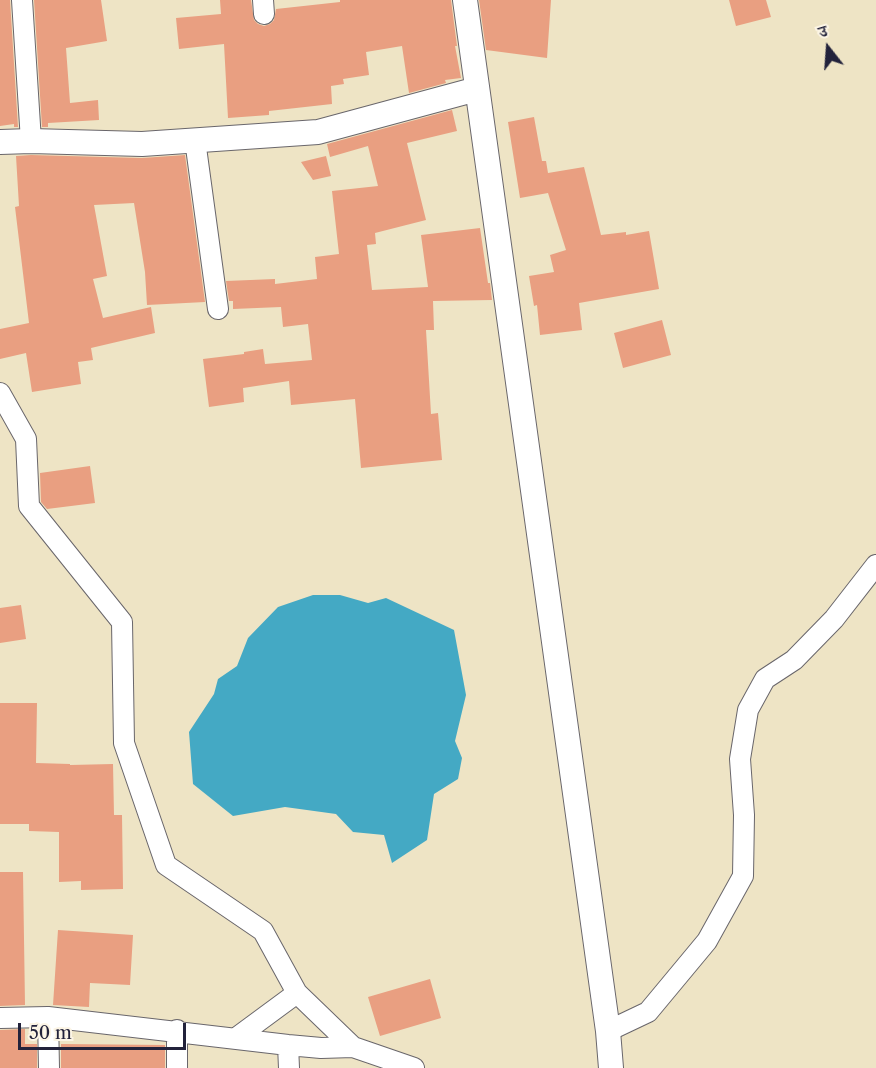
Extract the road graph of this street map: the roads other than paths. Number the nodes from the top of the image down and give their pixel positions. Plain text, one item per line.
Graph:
1 (22, 0) edge
2 (465, 0) edge
3 (477, 89) junction
4 (195, 140) junction
5 (32, 141) junction
6 (0, 142) edge
7 (218, 309) dead end
8 (0, 393) edge
9 (876, 565) edge
10 (297, 993) junction
11 (48, 1017) junction
12 (0, 1018) edge
13 (177, 1030) junction
14 (608, 1030) junction
15 (236, 1038) junction
16 (288, 1045) junction
17 (353, 1047) junction
18 (49, 1068) edge
19 (177, 1068) edge
20 (289, 1068) edge
21 (414, 1068) edge
22 (611, 1068) edge

1 - 5 street
2 - 3 street
3 - 4 street
3 - 14 street
4 - 5 street
4 - 7 street
5 - 6 street
8 - 10 street
9 - 14 street
10 - 15 street
10 - 17 street
11 - 12 street
11 - 13 street
11 - 18 street
13 - 15 street
13 - 19 street
14 - 22 street
15 - 16 street
16 - 17 street
16 - 20 street
17 - 21 street

